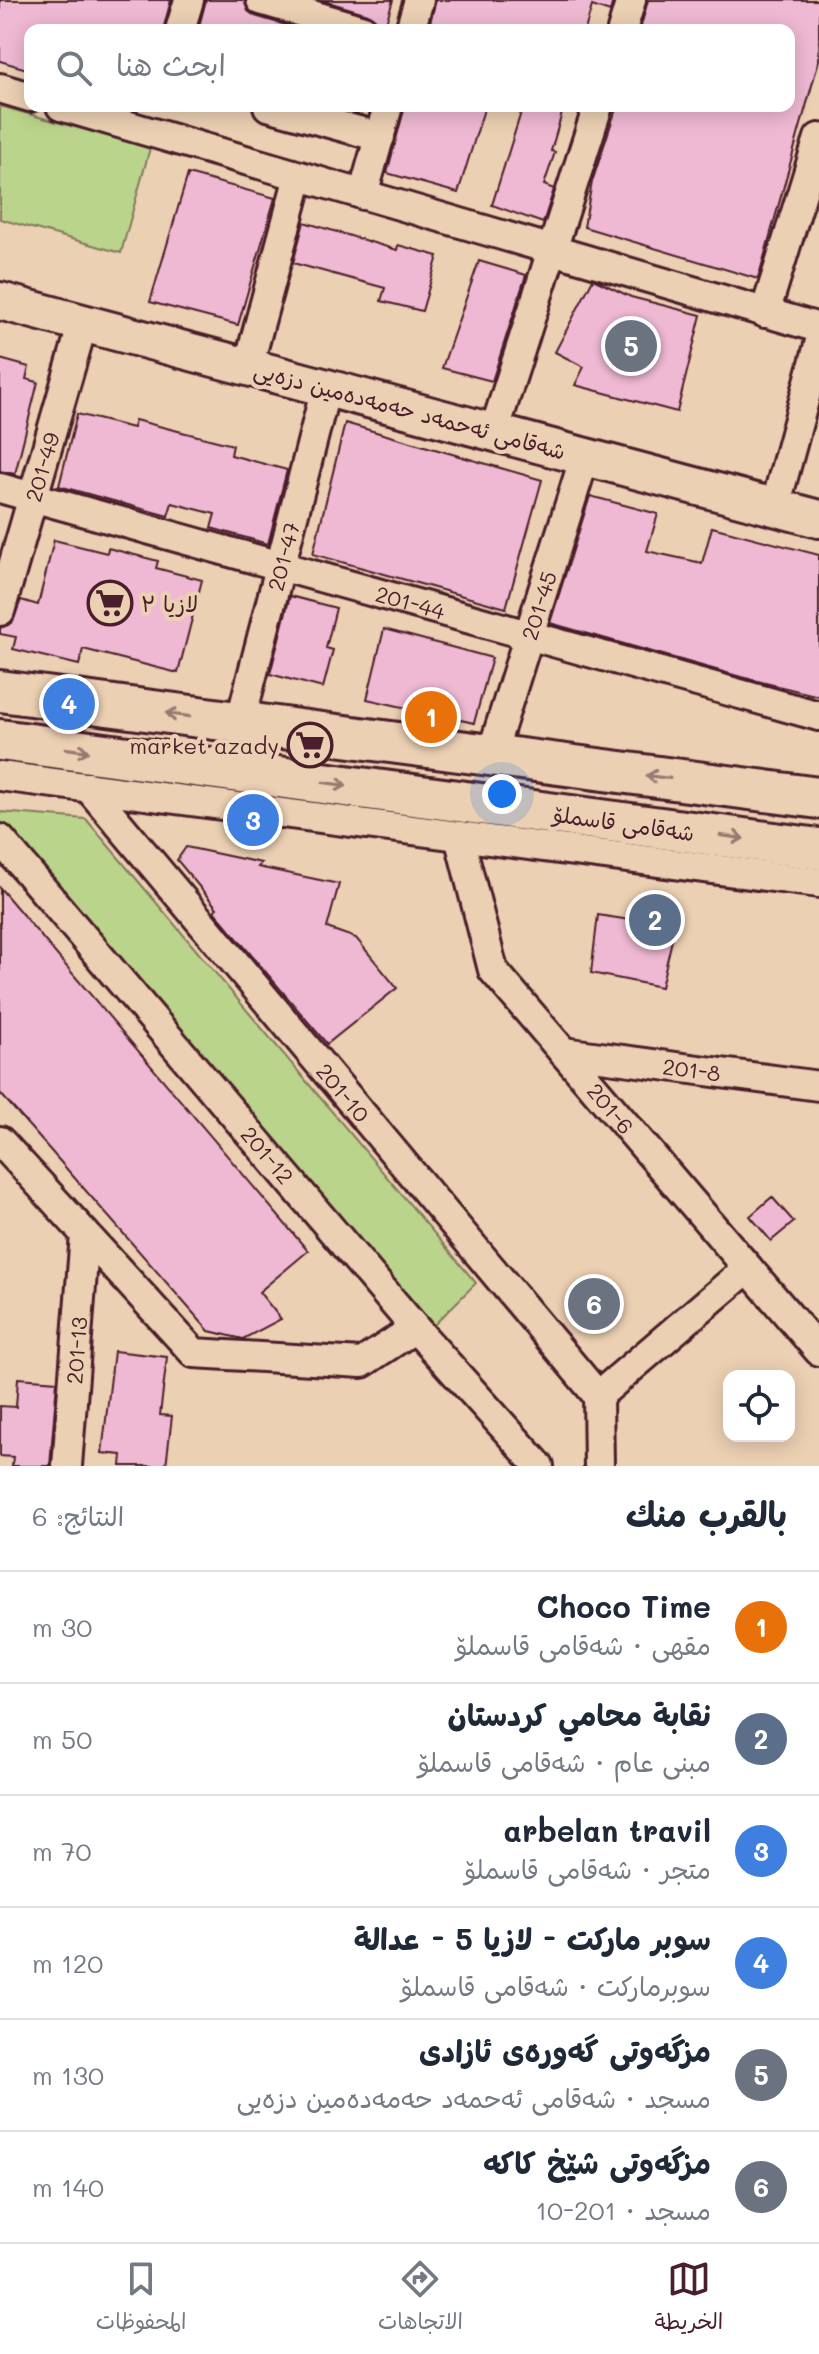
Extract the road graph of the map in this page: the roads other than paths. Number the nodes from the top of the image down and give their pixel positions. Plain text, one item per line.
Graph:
1 (189, 0) edge
2 (261, 0) edge
3 (419, 0) edge
4 (631, 0) edge
5 (182, 24) edge
6 (343, 24) edge
7 (412, 24) edge
8 (624, 24) edge
9 (0, 88) edge
10 (24, 95) edge
11 (104, 112) edge
12 (290, 112) edge
13 (386, 112) edge
14 (596, 112) edge
15 (155, 119) edge
16 (380, 137) junction
17 (819, 138) edge
18 (299, 176) junction
19 (363, 195) junction
20 (553, 250) junction
21 (0, 301) edge
22 (765, 313) junction
23 (83, 323) junction
24 (819, 328) edge
25 (819, 345) edge
26 (248, 367) junction
27 (326, 388) junction
28 (494, 432) junction
29 (585, 456) junction
30 (0, 488) edge
31 (35, 497) junction
32 (775, 507) junction
33 (819, 519) edge
34 (280, 563) junction
35 (0, 611) edge
36 (528, 636) junction
37 (0, 691) edge
38 (819, 716) edge
39 (240, 723) junction
40 (0, 740) edge
41 (491, 756) junction
42 (0, 776) edge
43 (88, 787) junction
44 (806, 796) edge
45 (459, 836) junction
46 (0, 839) edge
47 (802, 847) edge
48 (819, 883) edge
49 (563, 1052) junction
50 (819, 1086) edge
51 (0, 1141) edge
52 (85, 1234) junction
53 (748, 1268) junction
54 (415, 1328) junction
55 (819, 1351) edge
56 (598, 1396) junction
57 (67, 1466) edge
58 (539, 1466) edge
59 (599, 1466) edge

1 - 5 street
2 - 6 street
3 - 7 street
4 - 8 street
9 - 10 street
11 - 15 street
12 - 16 street
13 - 16 street
14 - 20 street
15 - 18 street
16 - 19 street
17 - 22 street
18 - 19 street
18 - 26 street
19 - 20 street
20 - 22 street
20 - 28 street
21 - 23 street, شەقامی ئەحمەد حەمەدەمین دزەیی
22 - 24 street
23 - 26 street, شەقامی ئەحمەد حەمەدەمین دزەیی
23 - 31 street, 201-49
25 - 32 street
26 - 27 street, شەقامی ئەحمەد حەمەدەمین دزەیی
27 - 28 street, شەقامی ئەحمەد حەمەدەمین دزەیی
27 - 34 street, 201-47
28 - 29 street, شەقامی ئەحمەد حەمەدەمین دزەیی
29 - 32 street, شەقامی ئەحمەد حەمەدەمین دزەیی
29 - 36 street, 201-45
30 - 31 street, 201-44
31 - 34 street, 201-44
31 - 35 street, 201-49
32 - 33 street, شەقامی ئەحمەد حەمەدەمین دزەیی
34 - 36 street, 201-44
34 - 39 street, 201-47
36 - 38 street, 201-44
36 - 41 street, 201-45
39 -> 37 main road
39 - 41 main road
40 -> 47 main road, شەقامی قاسملۆ
44 -> 41 main road
42 - 43 street
43 - 45 street
43 - 56 street, 201-10
44 - 47 main road
45 - 48 street
45 - 49 street, 201-6
46 - 54 street, 201-12
49 - 50 street, 201-8
49 - 53 street, 201-6
51 - 52 street
52 - 54 street
52 - 57 street, 201-13
53 - 55 street, 201-6
53 - 56 street
54 - 58 street, 201-12
56 - 59 street

